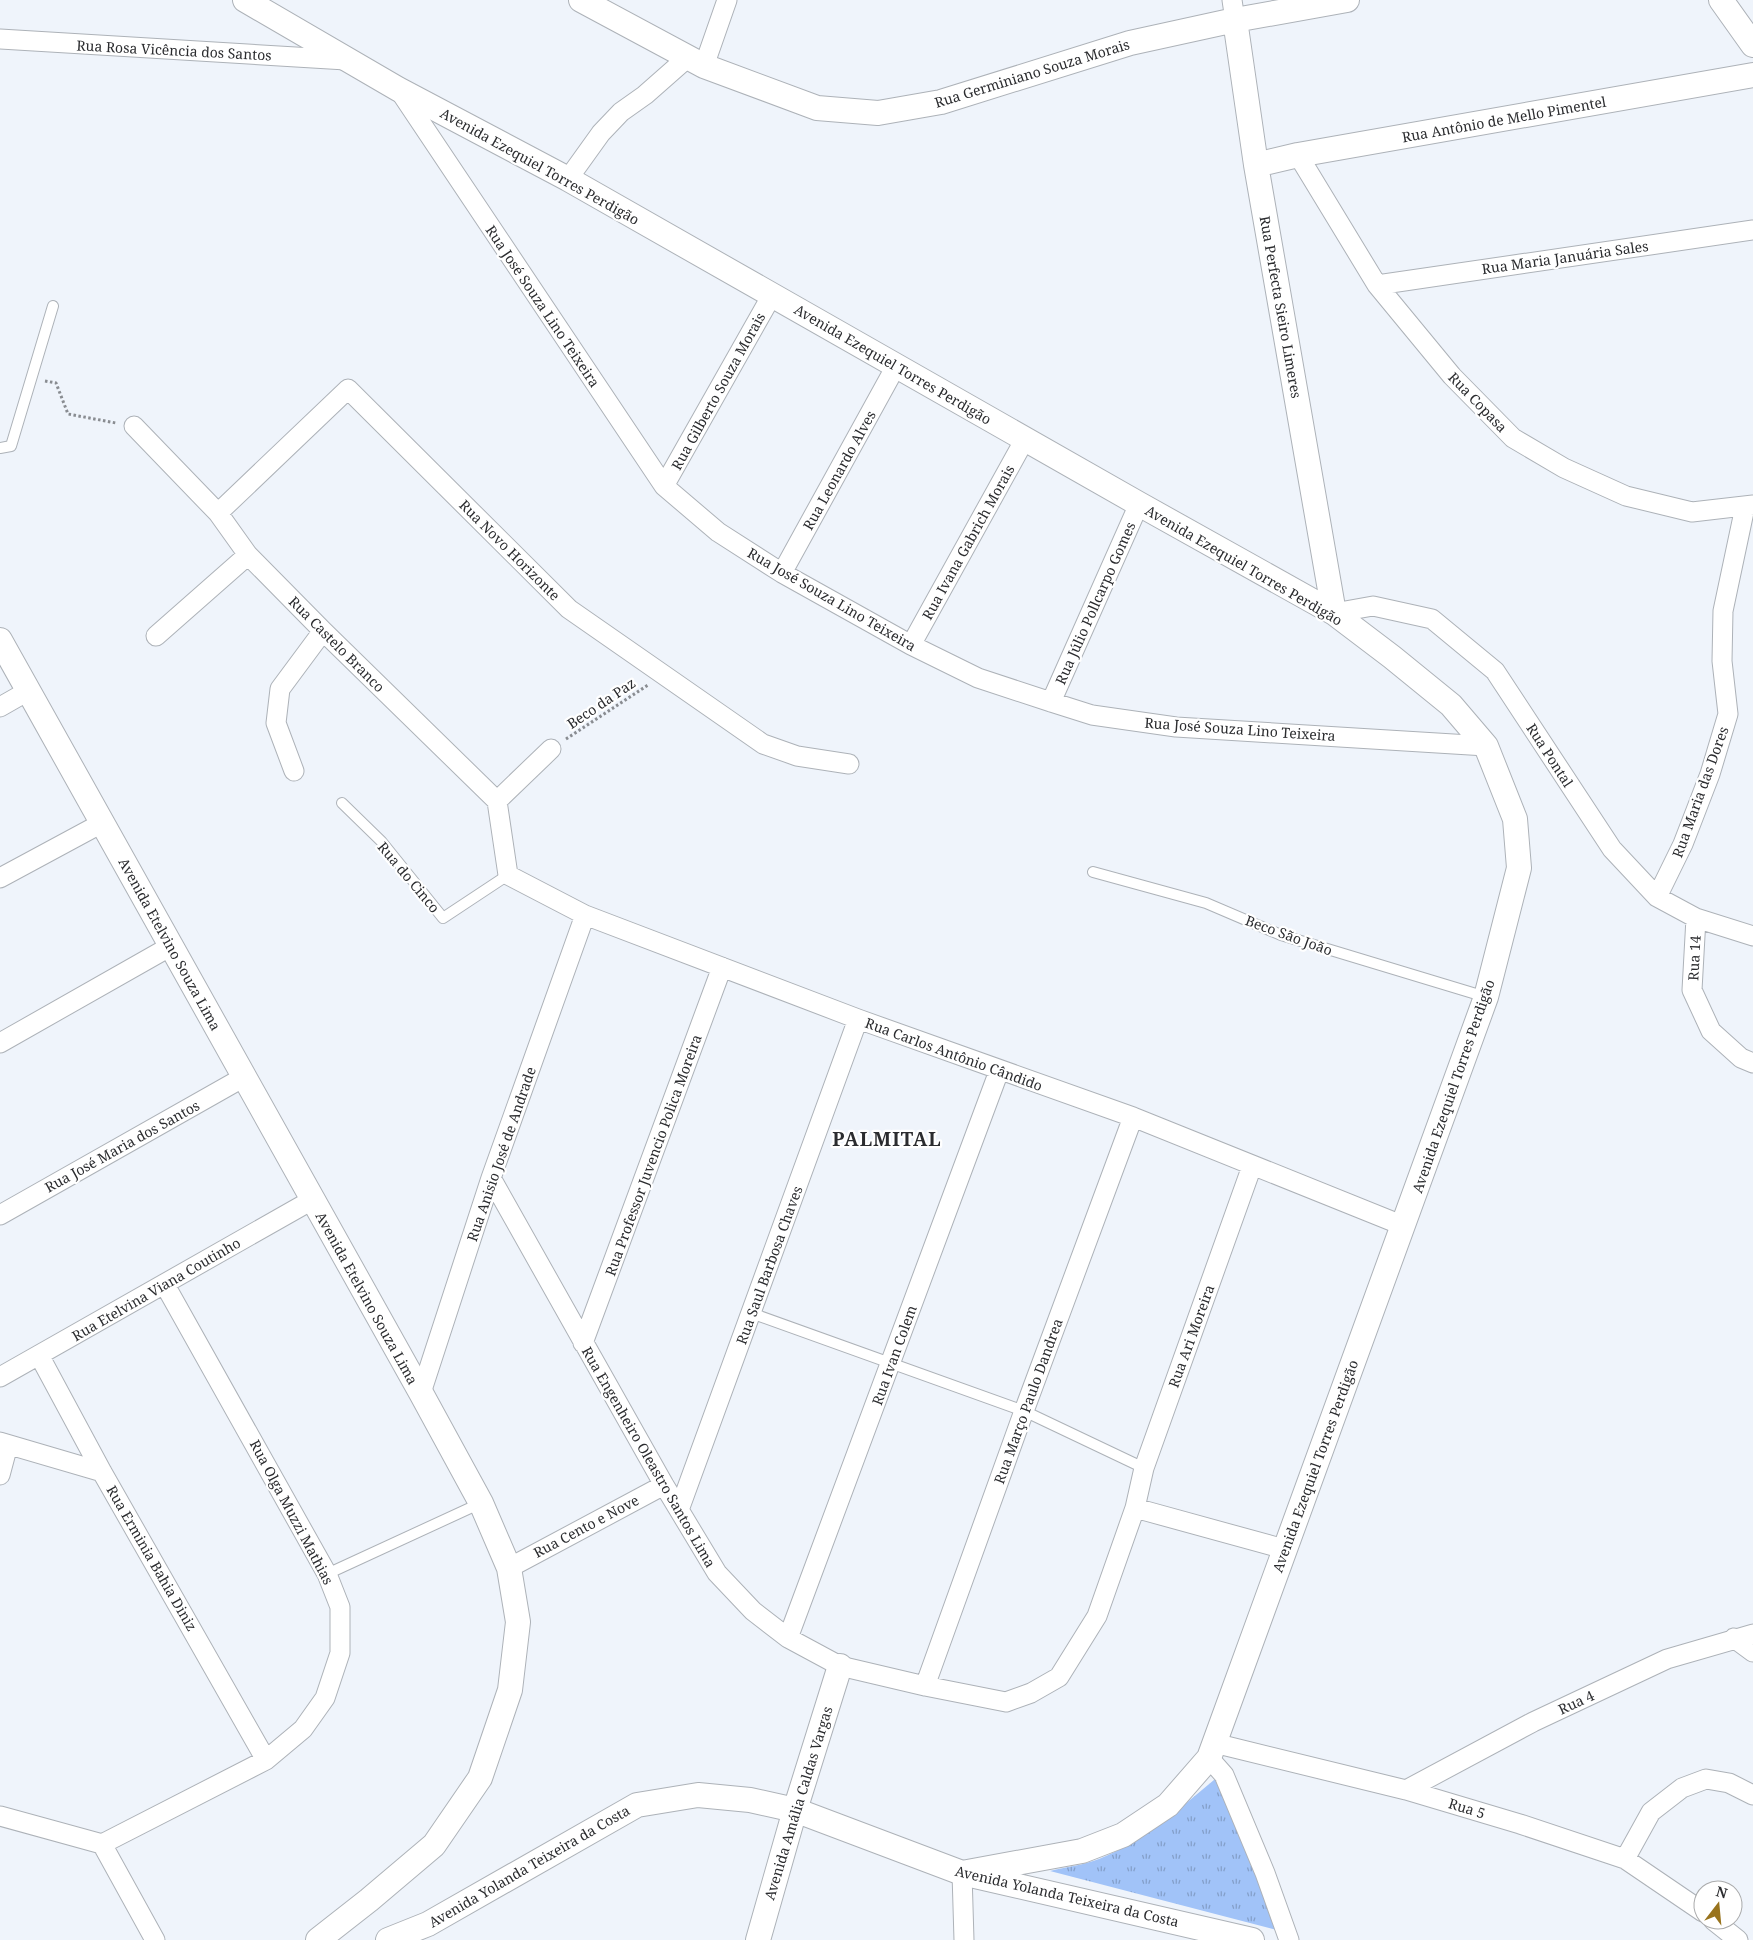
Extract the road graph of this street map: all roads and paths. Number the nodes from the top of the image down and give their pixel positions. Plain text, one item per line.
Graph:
1 (245, 0) edge
2 (581, 0) edge
3 (727, 0) edge
4 (1347, 0) edge
5 (1721, 0) edge
6 (1234, 10) edge
7 (0, 39) edge
8 (1753, 45) edge
9 (347, 60) junction
10 (696, 62) junction
11 (1753, 75) edge
12 (398, 89) junction
13 (1298, 155) junction
14 (1256, 165) junction
15 (568, 179) junction
16 (1753, 230) edge
17 (1377, 285) junction
18 (772, 295) junction
19 (53, 306) dead end
20 (896, 366) junction
21 (32, 377) junction
22 (134, 426) joint
23 (1025, 439) junction
24 (0, 448) edge
25 (664, 486) junction
26 (1139, 504) junction
27 (1749, 506) edge
28 (218, 513) junction
29 (248, 555) junction
30 (782, 573) junction
31 (1334, 613) junction
32 (324, 631) junction
33 (156, 636) dead end
34 (0, 640) edge
35 (911, 645) junction
36 (663, 675) junction
37 (28, 690) junction
38 (1051, 702) junction
39 (0, 707) edge
40 (1486, 746) junction
41 (551, 749) joint
42 (849, 764) dead end
43 (294, 771) dead end
44 (497, 801) junction
45 (342, 803) dead end
46 (102, 823) junction
47 (1093, 872) dead end
48 (508, 875) junction
49 (0, 878) edge
50 (1657, 897) junction
51 (585, 915) junction
52 (1696, 918) junction
53 (1753, 936) edge
54 (171, 946) junction
55 (722, 967) junction
56 (1486, 997) junction
57 (858, 1019) junction
58 (0, 1043) edge
59 (1753, 1063) edge
60 (999, 1071) junction
61 (244, 1077) junction
62 (1133, 1117) junction
63 (1252, 1166) junction
64 (491, 1178) junction
65 (312, 1200) junction
66 (0, 1215) edge
67 (1404, 1226) junction
68 (165, 1285) junction
69 (751, 1313) junction
70 (583, 1342) junction
71 (39, 1355) junction
72 (891, 1363) junction
73 (0, 1377) edge
74 (420, 1393) junction
75 (1024, 1411) junction
76 (4, 1444) edge
77 (1144, 1468) junction
78 (102, 1472) junction
79 (0, 1475) edge
80 (664, 1485) junction
81 (480, 1503) junction
82 (1135, 1508) junction
83 (679, 1510) junction
84 (1284, 1549) junction
85 (508, 1568) junction
86 (327, 1574) junction
87 (1097, 1616) joint
88 (1753, 1634) edge
89 (788, 1638) junction
90 (1734, 1638) junction
91 (1753, 1652) edge
92 (840, 1666) junction
93 (925, 1686) junction
94 (1211, 1751) junction
95 (266, 1760) junction
96 (1406, 1790) junction
97 (1753, 1795) edge
98 (795, 1810) junction
99 (0, 1816) edge
100 (102, 1844) junction
101 (1626, 1859) junction
102 (962, 1873) junction
103 (1693, 1905) edge
104 (1726, 1930) edge
105 (155, 1940) edge
106 (318, 1940) edge
107 (388, 1940) edge
108 (758, 1940) edge
109 (964, 1940) edge
110 (1252, 1940) edge
111 (1289, 1940) edge
112 (1738, 1940) edge

1 - 9 street, Avenida Ezequiel Torres Perdigão
2 - 10 street, Rua Germiniano Souza Morais
3 - 10 street
4 - 6 street, Rua Germiniano Souza Morais
5 - 8 street
6 - 10 street, Rua Germiniano Souza Morais
6 - 14 street, Rua Perfecta Sieiro Limeres
7 - 9 street, Rua Rosa Vicência dos Santos
9 - 12 street, Avenida Ezequiel Torres Perdigão
10 - 15 street
11 - 13 street, Rua Antônio de Mello Pimentel
12 - 15 street, Avenida Ezequiel Torres Perdigão
12 - 25 street, Rua José Souza Lino Teixeira
13 - 14 street, Rua Antônio de Mello Pimentel
13 - 17 street, Rua Copasa
14 - 31 street, Rua Perfecta Sieiro Limeres
15 - 18 street, Avenida Ezequiel Torres Perdigão
16 - 17 street, Rua Maria Januária Sales
17 - 27 street, Rua Copasa
18 - 20 street, Avenida Ezequiel Torres Perdigão
18 - 25 street, Rua Gilberto Souza Morais
19 - 21 lane
20 - 23 street, Avenida Ezequiel Torres Perdigão
20 - 30 street, Rua Leonardo Alves
21 - 22 path
21 - 24 lane
22 - 28 street, Rua Castelo Branco
23 - 26 street, Avenida Ezequiel Torres Perdigão
23 - 35 street, Rua Ivana Gabrich Morais
25 - 30 street, Rua José Souza Lino Teixeira
26 - 31 street, Avenida Ezequiel Torres Perdigão
26 - 38 street, Rua Júlio Pollcarpo Gomes
27 - 50 street, Rua Maria das Dores
28 - 29 street, Rua Castelo Branco
28 - 36 street, Rua Novo Horizonte
29 - 32 street, Rua Castelo Branco
29 - 33 street
30 - 35 street, Rua José Souza Lino Teixeira
31 - 40 street, Avenida Ezequiel Torres Perdigão
31 - 50 street, Rua Pontal
32 - 43 street
32 - 44 street, Rua Castelo Branco
34 - 37 street, Avenida Etelvino Souza Lima
35 - 38 street, Rua José Souza Lino Teixeira
36 - 41 path, Beco da Paz
36 - 42 street, Rua Novo Horizonte
37 - 39 street
37 - 46 street, Avenida Etelvino Souza Lima
38 - 40 street, Rua José Souza Lino Teixeira
40 - 56 street, Avenida Ezequiel Torres Perdigão
41 - 44 street
44 - 48 street
45 - 48 lane, Rua do Cinco
46 - 49 street
46 - 54 street, Avenida Etelvino Souza Lima
47 - 56 lane, Beco São João
48 - 51 street, Rua Carlos Antônio Cândido
50 - 52 street, Rua Pontal
51 - 55 street, Rua Carlos Antônio Cândido
51 - 64 street, Rua Anisio José de Andrade
52 - 53 street, Rua Pontal
52 - 59 street, Rua 14
54 - 58 street
54 - 61 street, Avenida Etelvino Souza Lima
55 - 57 street, Rua Carlos Antônio Cândido
55 - 70 street, Rua Professor Juvencio Polica Moreira
56 - 67 street, Avenida Ezequiel Torres Perdigão
57 - 60 street, Rua Carlos Antônio Cândido
57 - 69 street, Rua Saul Barbosa Chaves
60 - 62 street, Rua Carlos Antônio Cândido
60 - 72 street, Rua Ivan Colem
61 - 65 street, Avenida Etelvino Souza Lima
61 - 66 street, Rua José Maria dos Santos
62 - 63 street, Rua Carlos Antônio Cândido
62 - 75 street, Rua Março Paulo Dandrea
63 - 67 street, Rua Carlos Antônio Cândido
63 - 77 street, Rua Ari Moreira
64 - 70 street, Rua Engenheiro Oleastro Santos Lima
64 - 74 street, Rua Anisio José de Andrade
65 - 68 street, Rua Etelvina Viana Coutinho
65 - 74 street, Avenida Etelvino Souza Lima
67 - 84 street, Avenida Ezequiel Torres Perdigão
68 - 71 street, Rua Etelvina Viana Coutinho
68 - 86 street, Rua Olga Muzzi Mathias
69 - 72 lane
69 - 83 street, Rua Saul Barbosa Chaves
70 - 80 street, Rua Engenheiro Oleastro Santos Lima
71 - 73 street, Rua Etelvina Viana Coutinho
71 - 78 street, Rua Erminia Bahia Diniz
72 - 75 lane
72 - 89 street, Rua Ivan Colem
74 - 81 street, Avenida Etelvino Souza Lima
75 - 77 lane
75 - 93 street, Rua Março Paulo Dandrea
76 - 78 street
76 - 79 street
77 - 82 street, Rua Ari Moreira
78 - 95 street, Rua Erminia Bahia Diniz
80 - 83 street, Rua Engenheiro Oleastro Santos Lima
80 - 85 street, Rua Cento e Nove
81 - 85 street, Avenida Etelvino Souza Lima
81 - 86 lane
82 - 84 street
82 - 87 street, Rua Ari Moreira
83 - 89 street, Rua Engenheiro Oleastro Santos Lima
84 - 94 street, Avenida Ezequiel Torres Perdigão
85 - 106 street, Avenida Etelvino Souza Lima
86 - 95 street, Rua Olga Muzzi Mathias
87 - 93 street, Rua Engenheiro Oleastro Santos Lima
88 - 90 street, Rua 4
89 - 92 street, Rua Engenheiro Oleastro Santos Lima
90 - 91 street
90 - 96 street, Rua 4
92 - 93 street, Rua Engenheiro Oleastro Santos Lima
92 - 98 street, Avenida Amália Caldas Vargas
94 - 96 street, Rua 5
94 - 102 street, Avenida Ezequiel Torres Perdigão
94 - 111 street
95 - 100 street, Rua Olga Muzzi Mathias
96 - 101 street, Rua 5
97 - 101 street
98 - 102 street, Avenida Yolanda Teixeira da Costa
98 - 107 street, Avenida Yolanda Teixeira da Costa
98 - 108 street, Avenida Amália Caldas Vargas
99 - 100 street
100 - 105 street
101 - 103 street, Rua 5
102 - 109 street
102 - 110 street, Avenida Yolanda Teixeira da Costa
104 - 112 street

